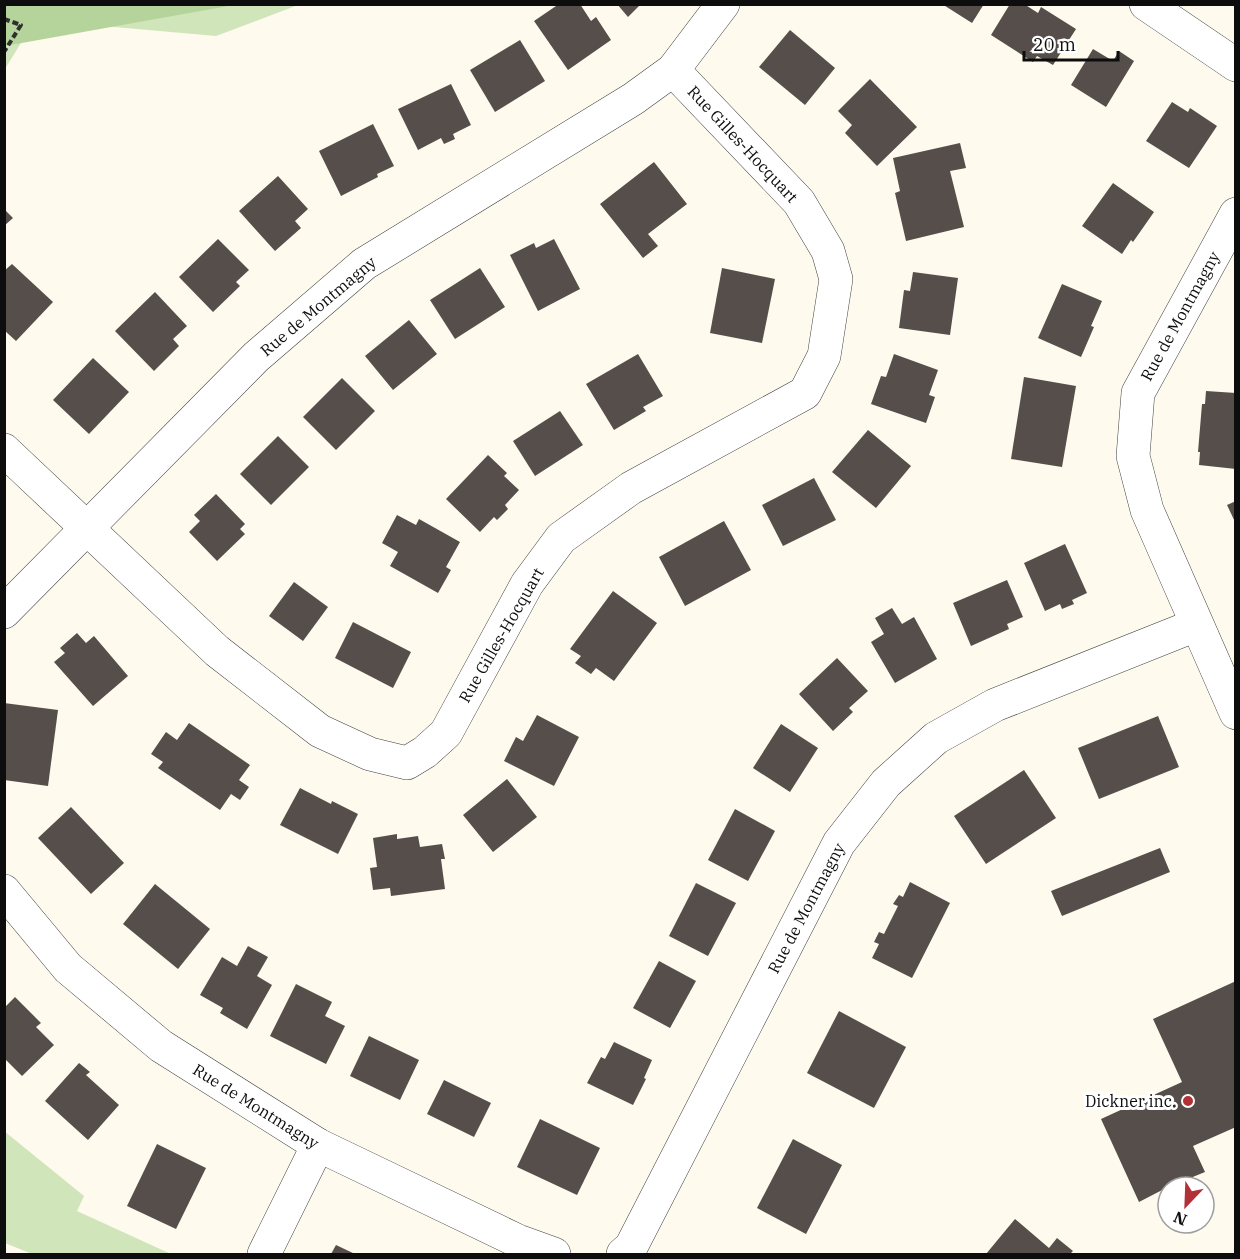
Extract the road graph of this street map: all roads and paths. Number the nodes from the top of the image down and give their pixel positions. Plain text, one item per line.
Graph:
1 (723, 4) edge
2 (1146, 4) edge
3 (4, 19) edge
4 (4, 51) edge
5 (1236, 65) edge
6 (673, 70) junction
7 (1236, 214) edge
8 (4, 450) edge
9 (87, 528) junction
10 (4, 612) edge
11 (1196, 624) junction
12 (1236, 713) edge
13 (4, 891) edge
14 (318, 1145) junction
15 (264, 1254) edge
16 (554, 1254) edge
17 (623, 1254) edge

1 - 6 street, Rue de Montmagny
2 - 5 street
3 - 4 path
6 - 9 street, Rue de Montmagny
6 - 9 street, Rue Gilles-Hocquart
7 - 11 street, Rue de Montmagny
8 - 9 street, Rue Gilles-Hocquart
9 - 10 street, Rue de Montmagny
11 - 12 street, Rue de Montmagny
11 - 17 street, Rue de Montmagny
13 - 14 street, Rue de Montmagny
14 - 15 street
14 - 16 street, Rue de Montmagny

